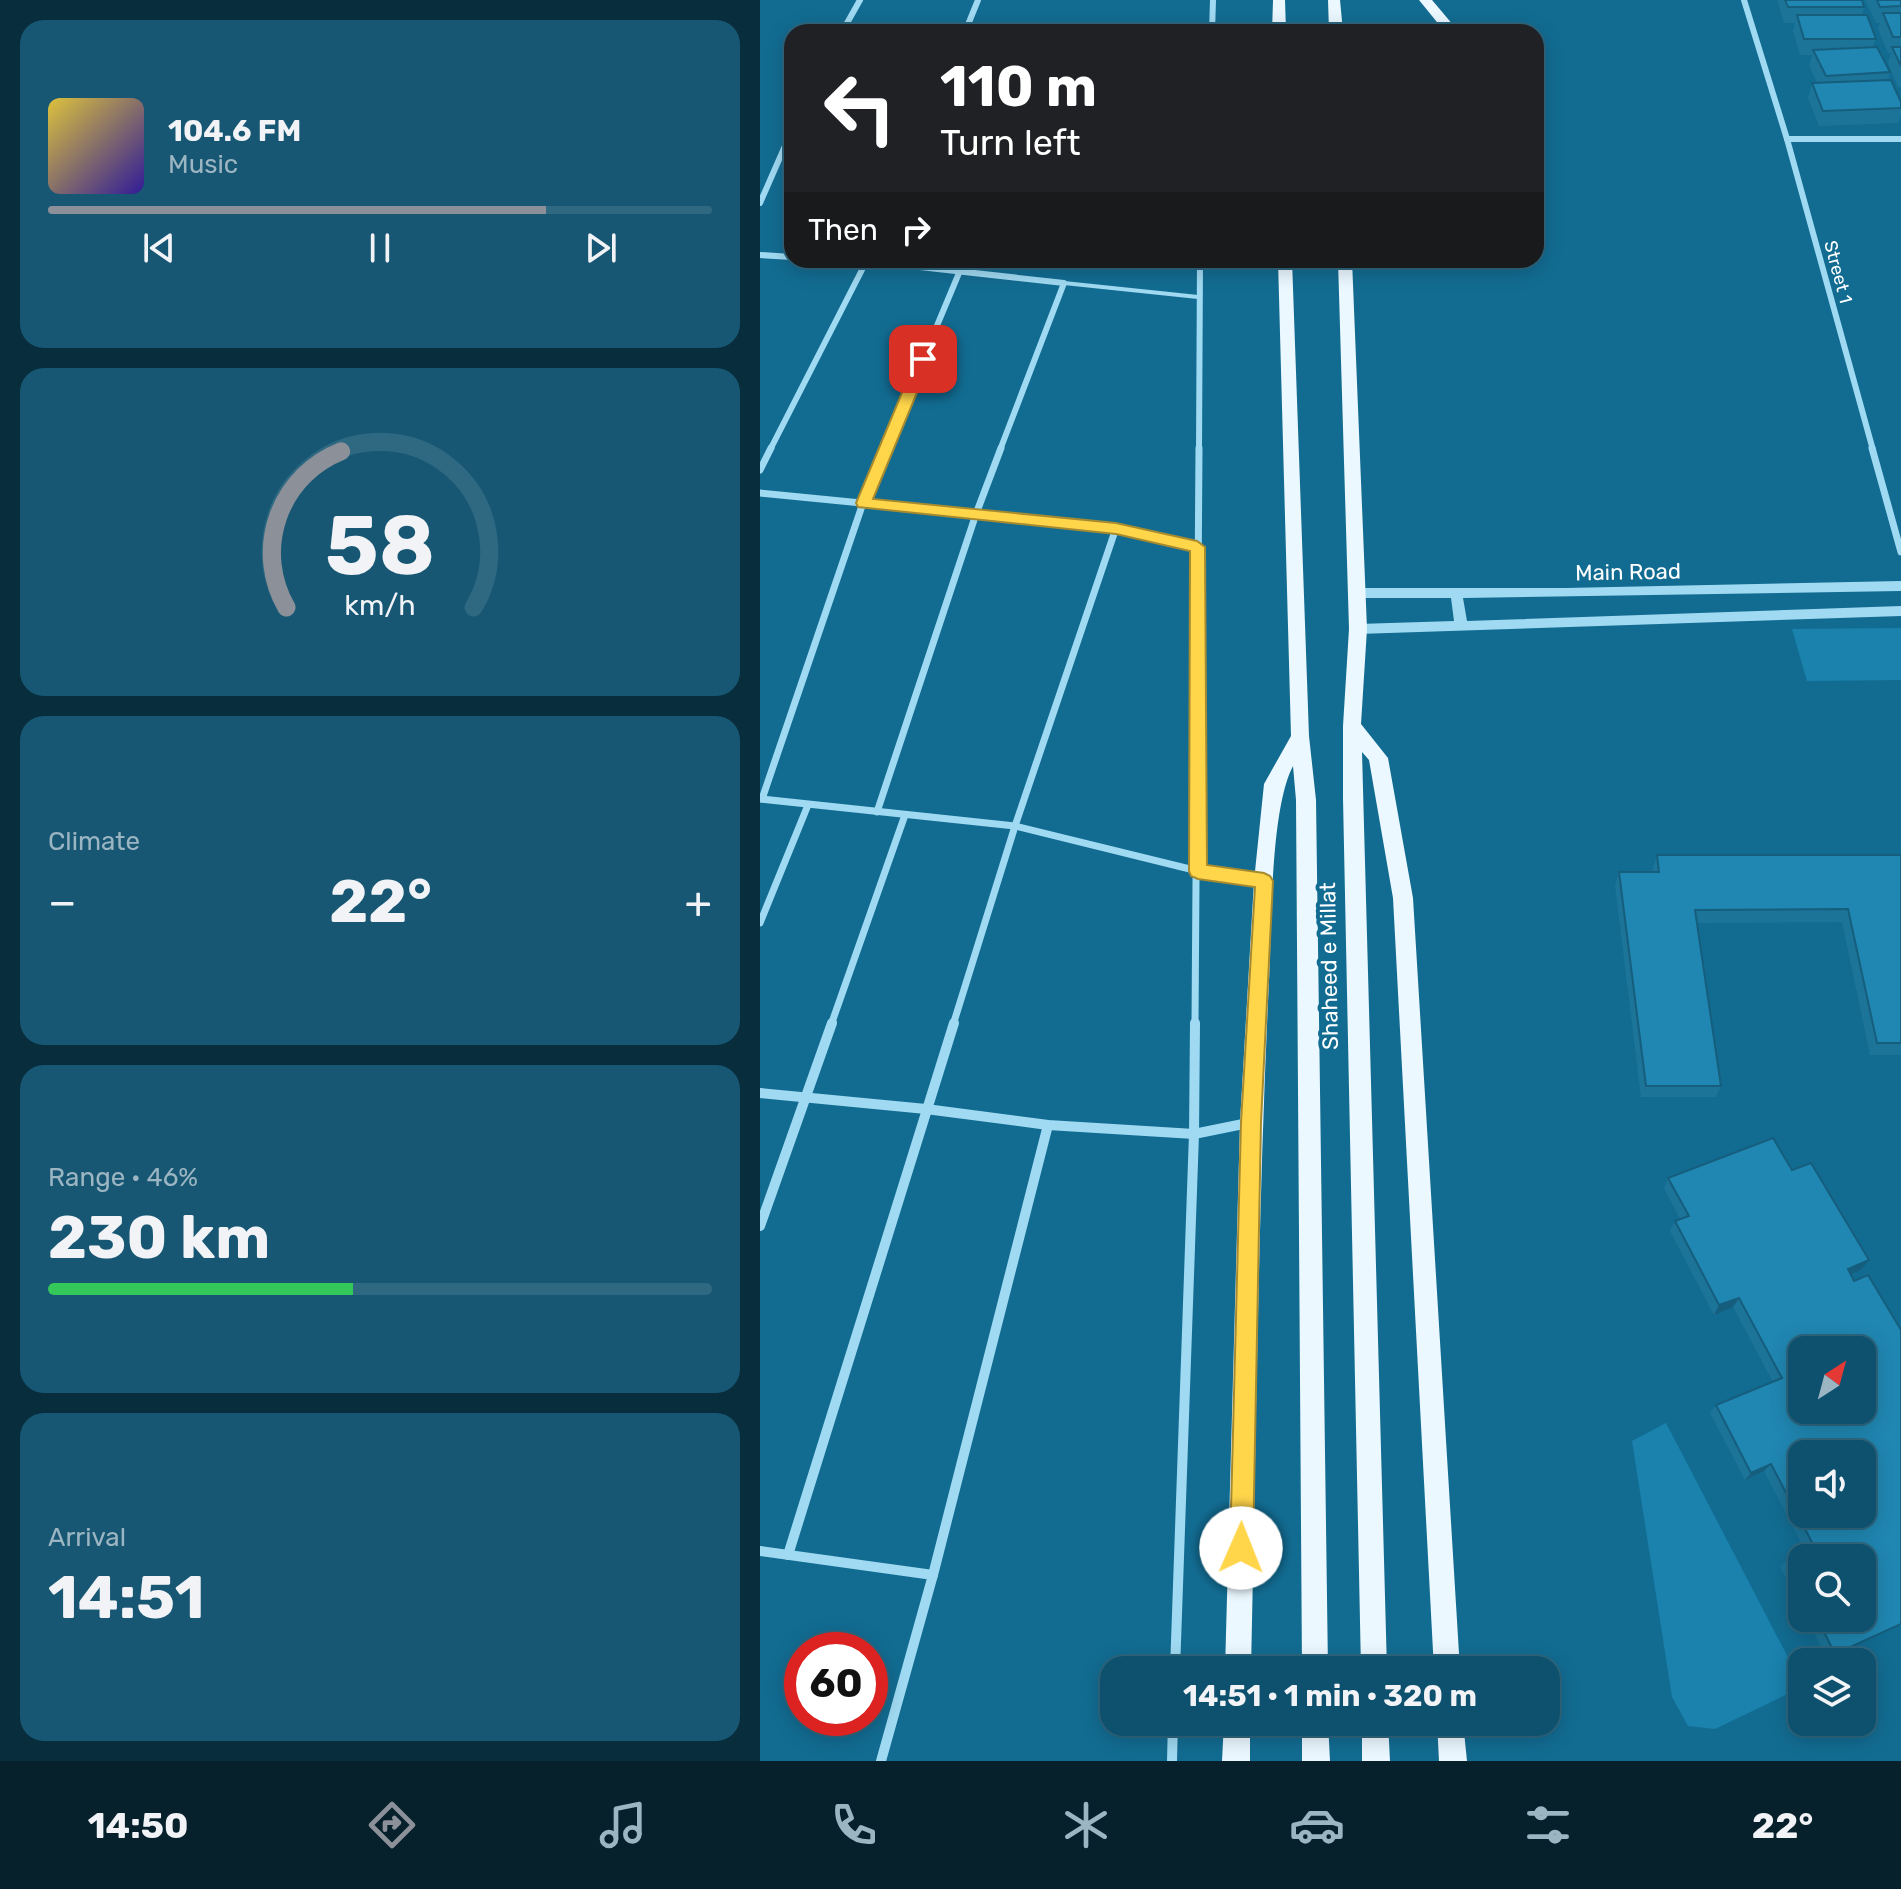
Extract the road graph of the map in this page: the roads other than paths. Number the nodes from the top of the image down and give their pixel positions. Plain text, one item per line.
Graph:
1 (860, 0) edge
2 (978, 0) edge
3 (1213, 0) edge
4 (1279, 0) edge
5 (1334, 0) edge
6 (1425, 0) edge
7 (1744, 0) edge
8 (846, 24) edge
9 (968, 24) edge
10 (1212, 24) edge
11 (1279, 24) edge
12 (1336, 24) edge
13 (1445, 24) edge
14 (1787, 139) junction
15 (1901, 139) edge
16 (784, 148) edge
17 (760, 203) edge
18 (760, 255) edge
19 (784, 256) edge
20 (862, 268) edge
21 (923, 268) edge
22 (1200, 268) edge
23 (1285, 268) edge
24 (1345, 268) edge
25 (959, 273) junction
26 (1064, 283) junction
27 (1198, 297) junction
28 (760, 470) edge
29 (760, 493) edge
30 (863, 503) junction
31 (976, 514) junction
32 (1116, 528) junction
33 (1197, 547) junction
34 (1901, 552) edge
35 (1901, 586) edge
36 (1456, 592) junction
37 (1357, 593) junction
38 (1566, 593) junction
39 (1901, 611) edge
40 (1568, 622) junction
41 (1461, 625) junction
42 (1358, 629) junction
43 (1352, 726) junction
44 (1300, 736) junction
45 (761, 799) edge
46 (808, 805) junction
47 (877, 812) junction
48 (905, 815) junction
49 (1015, 826) junction
50 (1198, 871) junction
51 (1264, 881) junction
52 (760, 923) edge
53 (760, 1093) edge
54 (804, 1098) junction
55 (926, 1109) junction
56 (1251, 1122) junction
57 (1048, 1125) junction
58 (1194, 1134) junction
59 (760, 1226) edge
60 (760, 1551) edge
61 (788, 1555) junction
62 (933, 1575) junction
63 (1175, 1656) edge
64 (1238, 1656) edge
65 (1315, 1656) edge
66 (1374, 1656) edge
67 (1446, 1656) edge
68 (1173, 1736) edge
69 (1237, 1736) edge
70 (1315, 1736) edge
71 (1375, 1736) edge
72 (1451, 1736) edge
73 (881, 1761) edge
74 (1172, 1761) edge
75 (1236, 1761) edge
76 (1316, 1761) edge
77 (1376, 1761) edge
78 (1453, 1761) edge

1 - 8 street
2 - 9 street
3 - 10 street
4 - 11 main road
5 - 12 main road
6 - 13 main road
7 - 14 street, Street 1
14 - 15 street
14 - 34 street, Street 1
16 - 17 street
18 - 19 street
20 - 28 street
21 - 25 street
22 - 27 street
23 - 44 main road, Shaheed e Millat
24 - 37 main road, Shaheed e Millat
25 - 26 street
25 - 30 street
26 - 27 lane
26 - 31 street
27 - 33 street
29 - 30 street
30 - 31 street
30 - 45 street
31 - 32 street
31 - 47 street
32 - 33 street
32 - 49 street
33 - 50 street
35 - 38 street, Main Road
36 - 37 street, Main Road
36 - 38 street, Main Road
36 - 41 street
37 - 42 main road, Shaheed e Millat
38 - 40 street
39 - 40 street
40 - 41 street
41 - 42 street
42 - 43 main road, Shaheed e Millat
43 - 66 main road, Shaheed e Millat
43 - 67 main road
44 - 51 main road
44 - 65 main road, Shaheed e Millat
45 - 46 street
46 - 47 street
46 - 52 street
47 - 48 street
48 - 49 street
48 - 54 street
49 - 50 street
49 - 55 street
50 - 51 street
50 - 58 street
51 - 56 main road
53 - 54 street
54 - 55 street
54 - 59 street
55 - 57 street
55 - 61 street
56 - 58 street
56 - 64 main road
57 - 58 street
57 - 62 street
58 - 63 street
60 - 61 street
61 - 62 street
62 - 73 street
68 - 74 street
69 - 75 main road
70 - 76 main road
71 - 77 main road
72 - 78 main road

